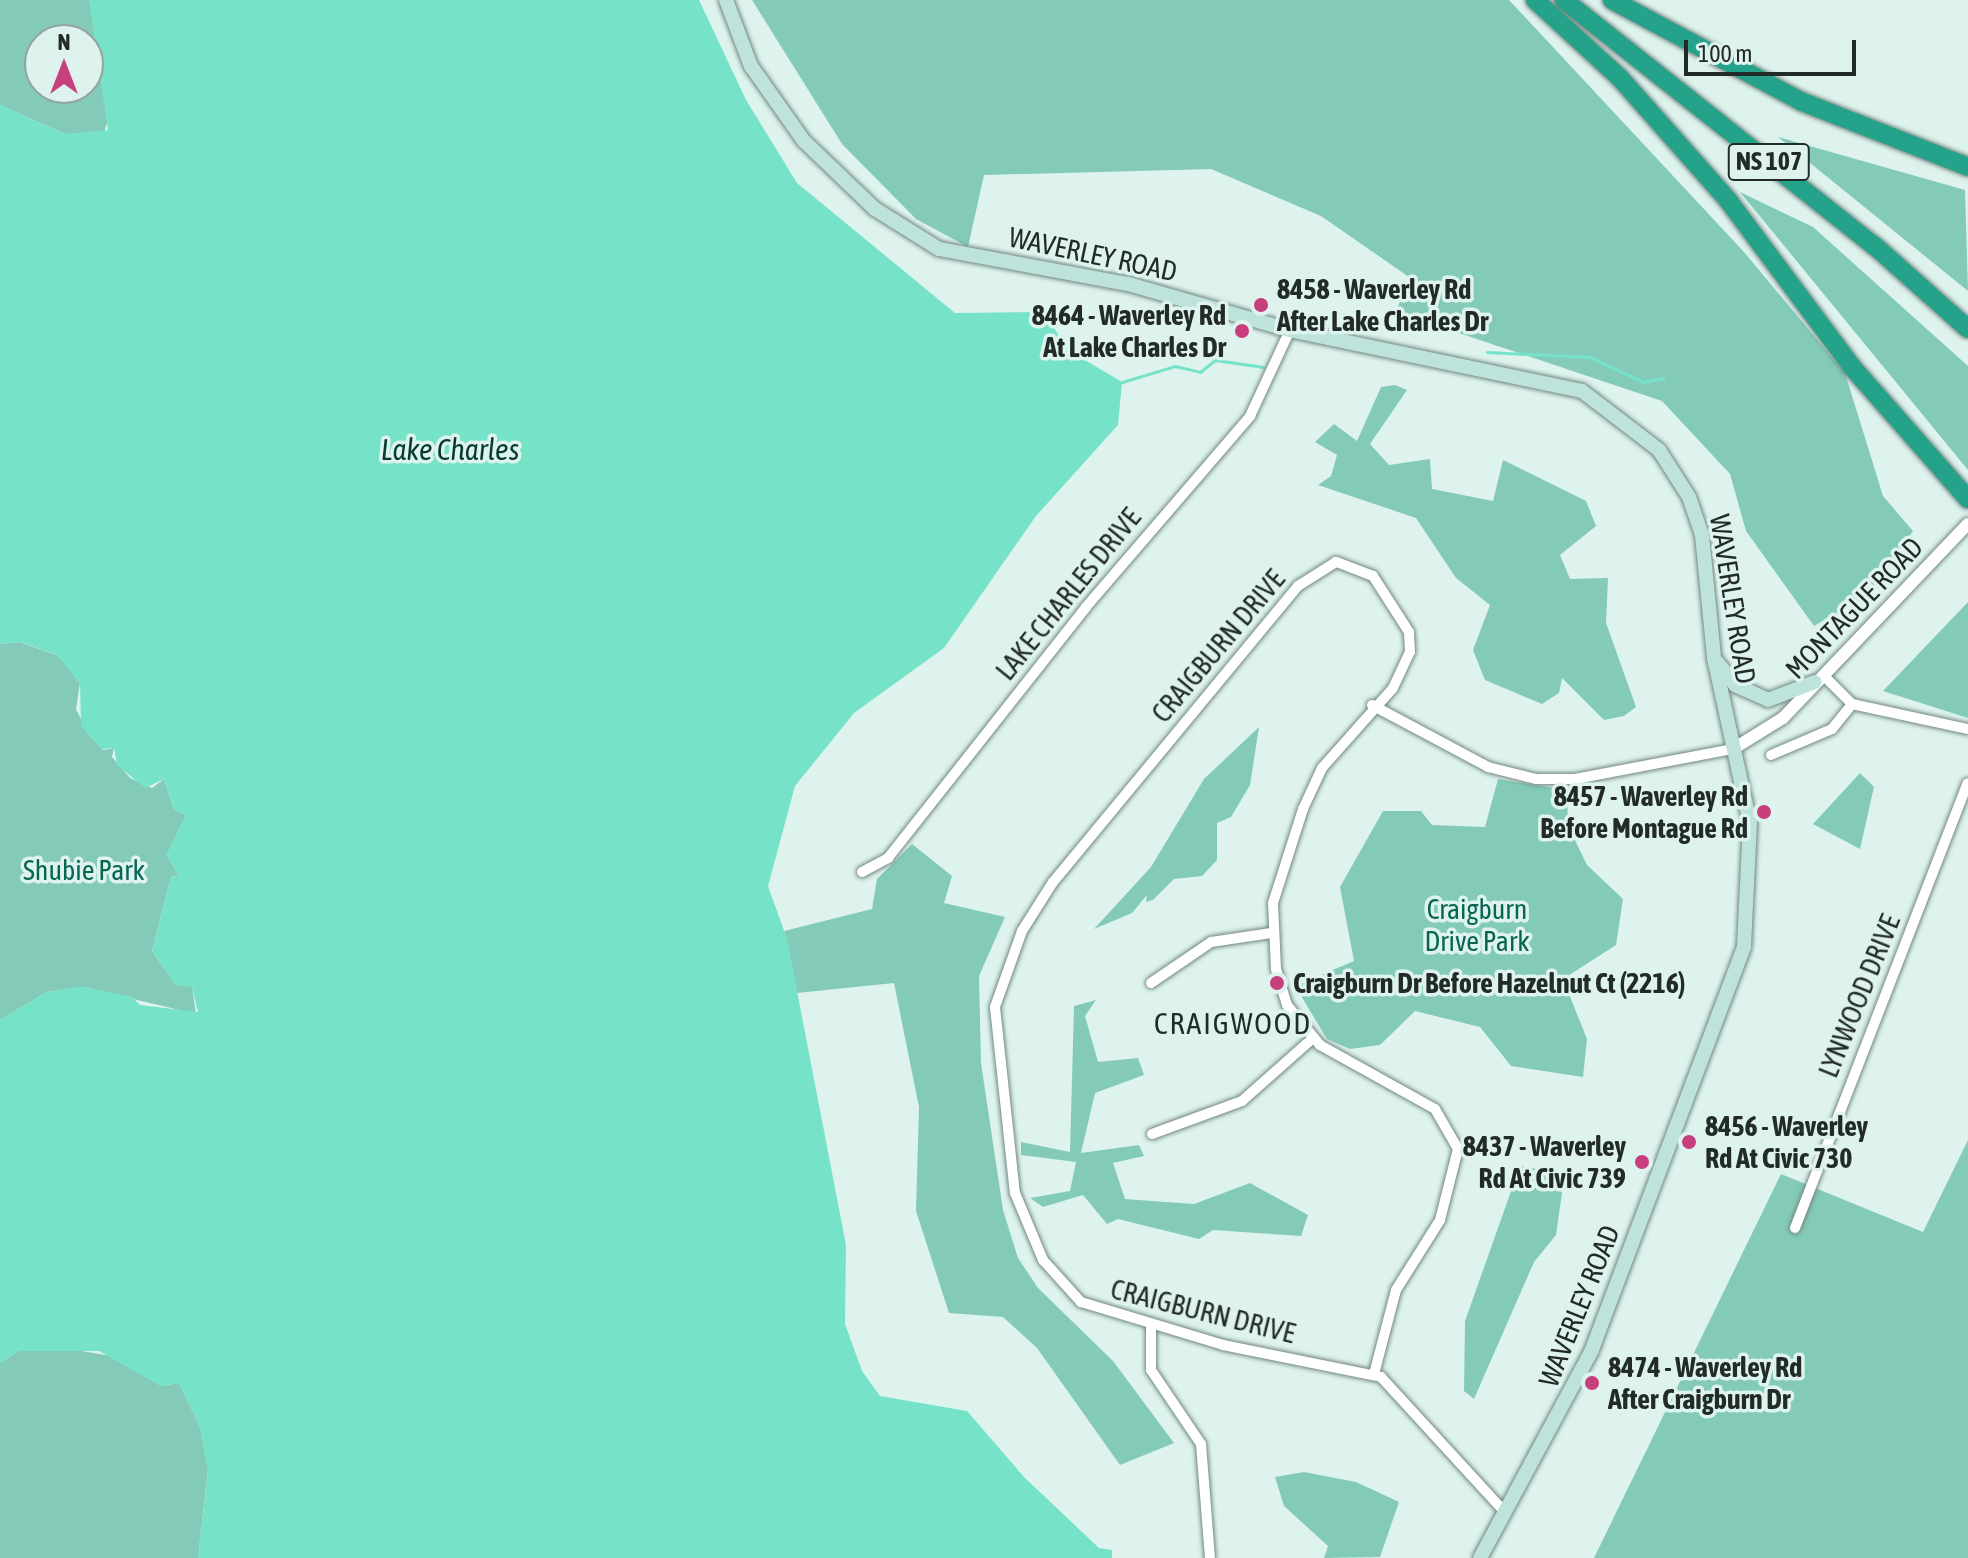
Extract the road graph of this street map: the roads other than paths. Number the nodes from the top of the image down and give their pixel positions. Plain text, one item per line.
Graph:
1 (726, 0) edge
2 (1535, 0) edge
3 (1564, 0) edge
4 (1612, 0) edge
5 (1968, 167) edge
6 (1968, 329) edge
7 (1290, 330) junction
8 (1968, 499) edge
9 (1968, 524) edge
10 (1714, 658) junction
11 (1820, 679) junction
12 (1852, 704) junction
13 (1372, 705) junction
14 (1968, 729) edge
15 (1733, 749) junction
16 (1771, 755) dead end
17 (1968, 783) edge
18 (862, 872) dead end
19 (1271, 933) junction
20 (1151, 983) dead end
21 (1313, 1038) junction
22 (1152, 1134) dead end
23 (1795, 1228) dead end
24 (1151, 1324) junction
25 (1374, 1374) junction
26 (1504, 1511) junction
27 (1210, 1558) edge
28 (1480, 1558) edge

1 - 7 main road, WAVERLEY ROAD
2 - 8 highway
3 - 6 highway, NS 107
4 - 5 highway
7 - 10 main road, WAVERLEY ROAD
7 - 18 street, LAKE CHARLES DRIVE
9 - 11 street, MONTAGUE ROAD
10 - 11 main road
10 - 15 main road, WAVERLEY ROAD
11 - 12 street
11 - 15 street, MONTAGUE ROAD
12 - 14 street
12 - 16 street
13 - 15 street
13 - 19 street, CRAIGBURN DRIVE
13 - 24 street, CRAIGBURN DRIVE
15 - 26 main road, WAVERLEY ROAD
17 - 23 street, LYNWOOD DRIVE
19 - 20 street
19 - 21 street, CRAIGBURN DRIVE
21 - 22 street
21 - 25 street, CRAIGBURN DRIVE
24 - 25 street, CRAIGBURN DRIVE
24 - 27 street
25 - 26 street, CRAIGBURN DRIVE
26 - 28 main road, WAVERLEY ROAD

